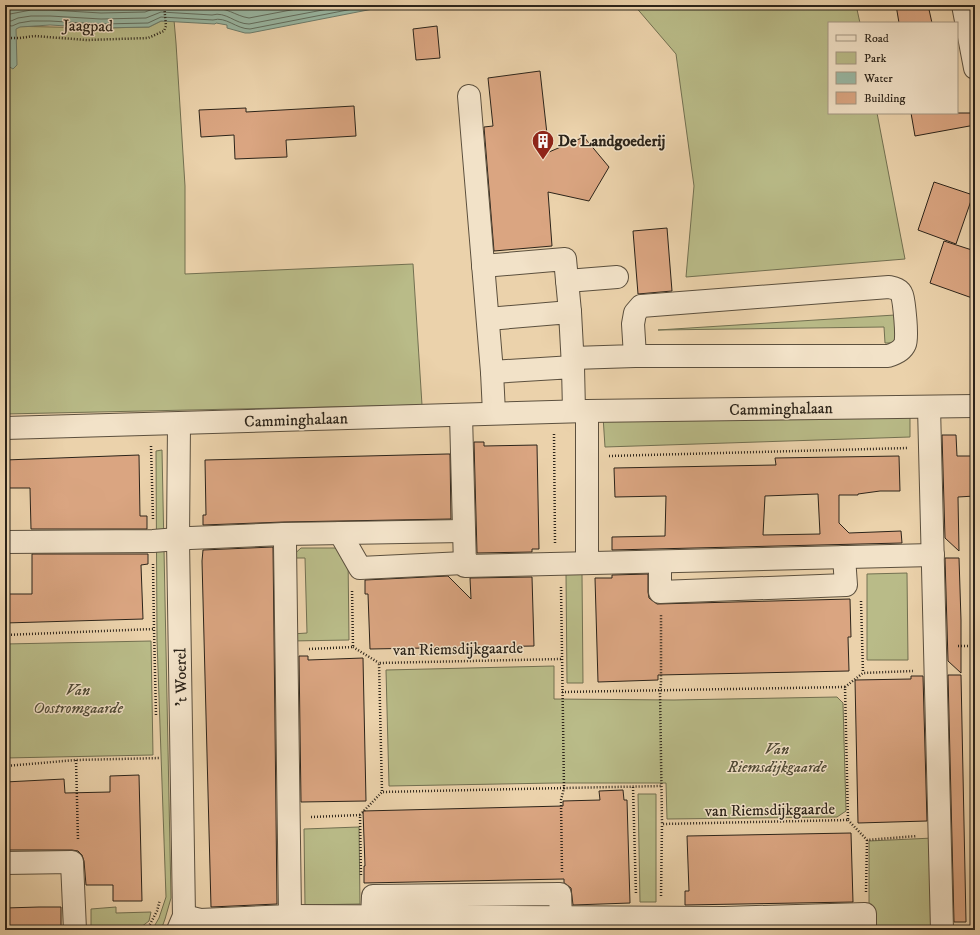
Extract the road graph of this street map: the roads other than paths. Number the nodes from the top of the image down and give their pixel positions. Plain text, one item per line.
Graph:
1 (963, 5) edge
2 (975, 68) edge
3 (469, 96) dead end
4 (483, 266) junction
5 (617, 277) dead end
6 (567, 281) junction
7 (570, 312) junction
8 (488, 319) junction
9 (635, 356) junction
10 (573, 362) junction
11 (492, 372) junction
12 (975, 406) edge
13 (929, 407) junction
14 (581, 411) junction
15 (494, 414) junction
16 (461, 415) junction
17 (179, 424) junction
18 (5, 428) edge
19 (463, 531) junction
20 (340, 533) junction
21 (284, 534) junction
22 (178, 540) junction
23 (5, 542) edge
24 (933, 555) junction
25 (844, 557) junction
26 (660, 562) junction
27 (587, 563) junction
28 (464, 564) junction
29 (5, 863) edge
30 (290, 916) junction
31 (372, 917) junction
32 (561, 917) junction
33 (649, 922) edge
34 (865, 922) edge
35 (181, 923) edge
36 (775, 923) edge
37 (75, 930) edge
38 (942, 930) edge

1 - 2 street
3 - 4 street
4 - 6 street
4 - 8 street
5 - 6 street
6 - 7 street
7 - 8 street
7 - 10 street
8 - 11 street
9 - 9 street
9 - 10 street
10 - 11 street
10 - 14 street
11 - 15 street
12 - 13 street, Camminghalaan
13 - 14 street, Camminghalaan
13 - 24 street
14 - 15 street, Camminghalaan
14 - 27 street
15 - 16 street, Camminghalaan
16 - 17 street, Camminghalaan
16 - 19 street
17 - 18 street, Camminghalaan
17 - 22 street, 't Woerel
19 - 20 street
19 - 28 street
20 - 21 street
20 - 28 street
21 - 22 street
21 - 30 street
22 - 23 street
22 - 35 street, 't Woerel
24 - 25 street
24 - 38 street
25 - 26 street
25 - 26 street
26 - 27 street
27 - 28 street
29 - 37 street
30 - 31 street
30 - 35 street
31 - 32 street
31 - 32 street
32 - 33 street
33 - 36 street
34 - 36 street

